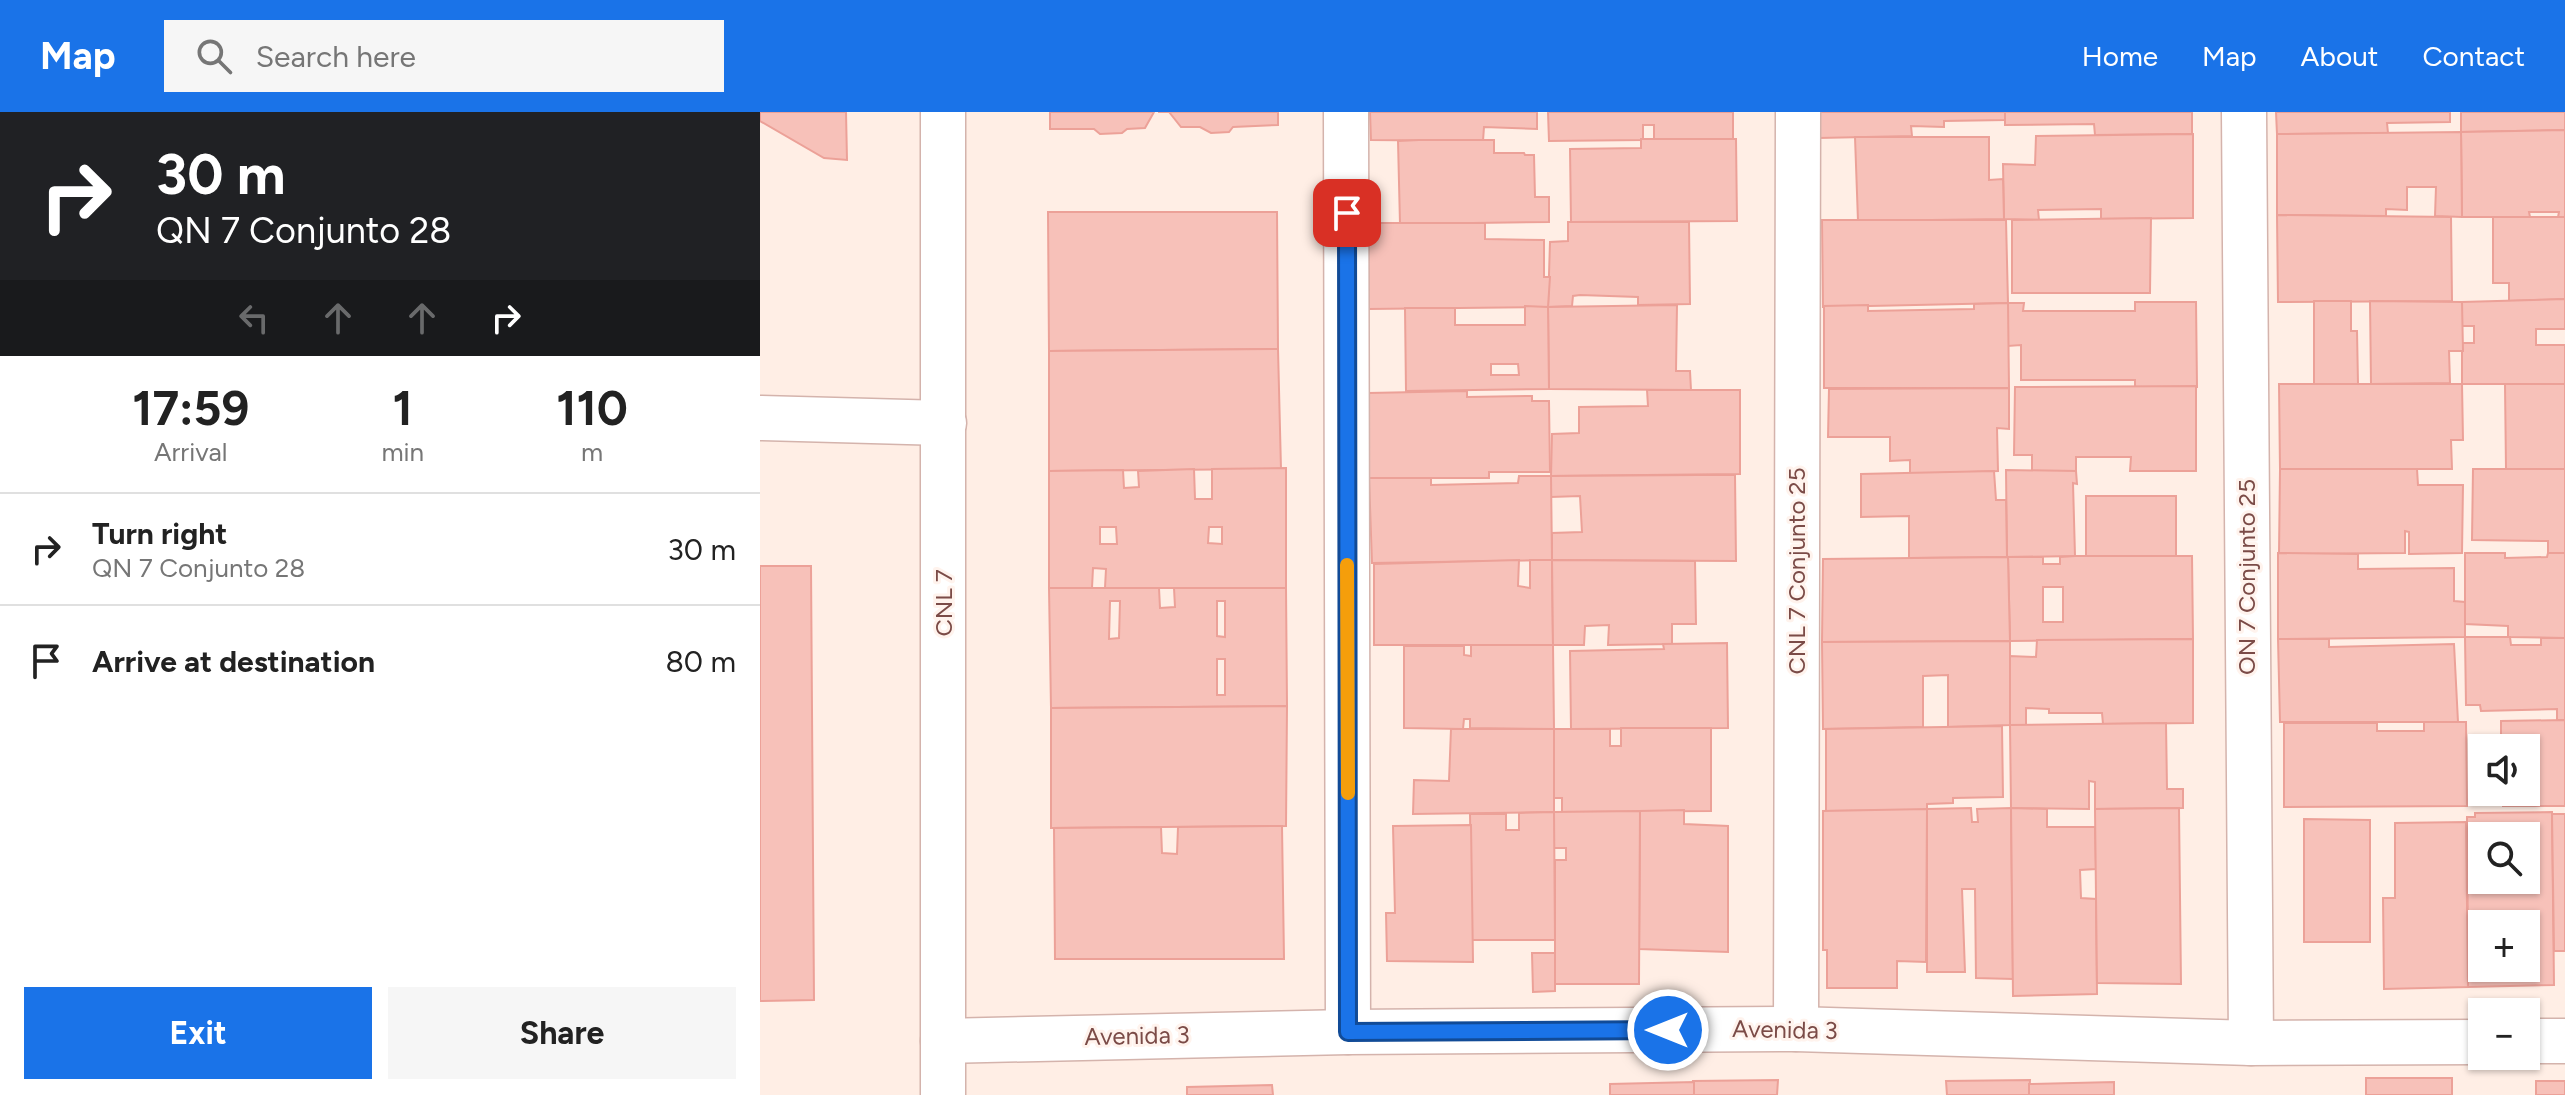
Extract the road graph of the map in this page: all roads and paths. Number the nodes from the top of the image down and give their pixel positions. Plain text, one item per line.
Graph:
1 (943, 112) edge
2 (1346, 112) edge
3 (1798, 112) edge
4 (2244, 112) edge
5 (760, 418) edge
6 (944, 423) junction
7 (1796, 1029) junction
8 (1348, 1032) junction
9 (943, 1041) junction
10 (2540, 1041) edge
11 (2565, 1041) edge
12 (2468, 1042) edge
13 (2251, 1043) junction
14 (943, 1095) edge

1 - 6 street, CNL 7
2 - 8 street
3 - 7 street, CNL 7 Conjunto 25
4 - 13 street, ON 7 Conjunto 25
5 - 6 street
6 - 9 street, CNL 7
7 - 8 street, Avenida 3
7 - 13 street, Avenida 3
8 - 9 street, Avenida 3
9 - 14 street, CNL 7
10 - 11 street
12 - 13 street, Avenida 3

